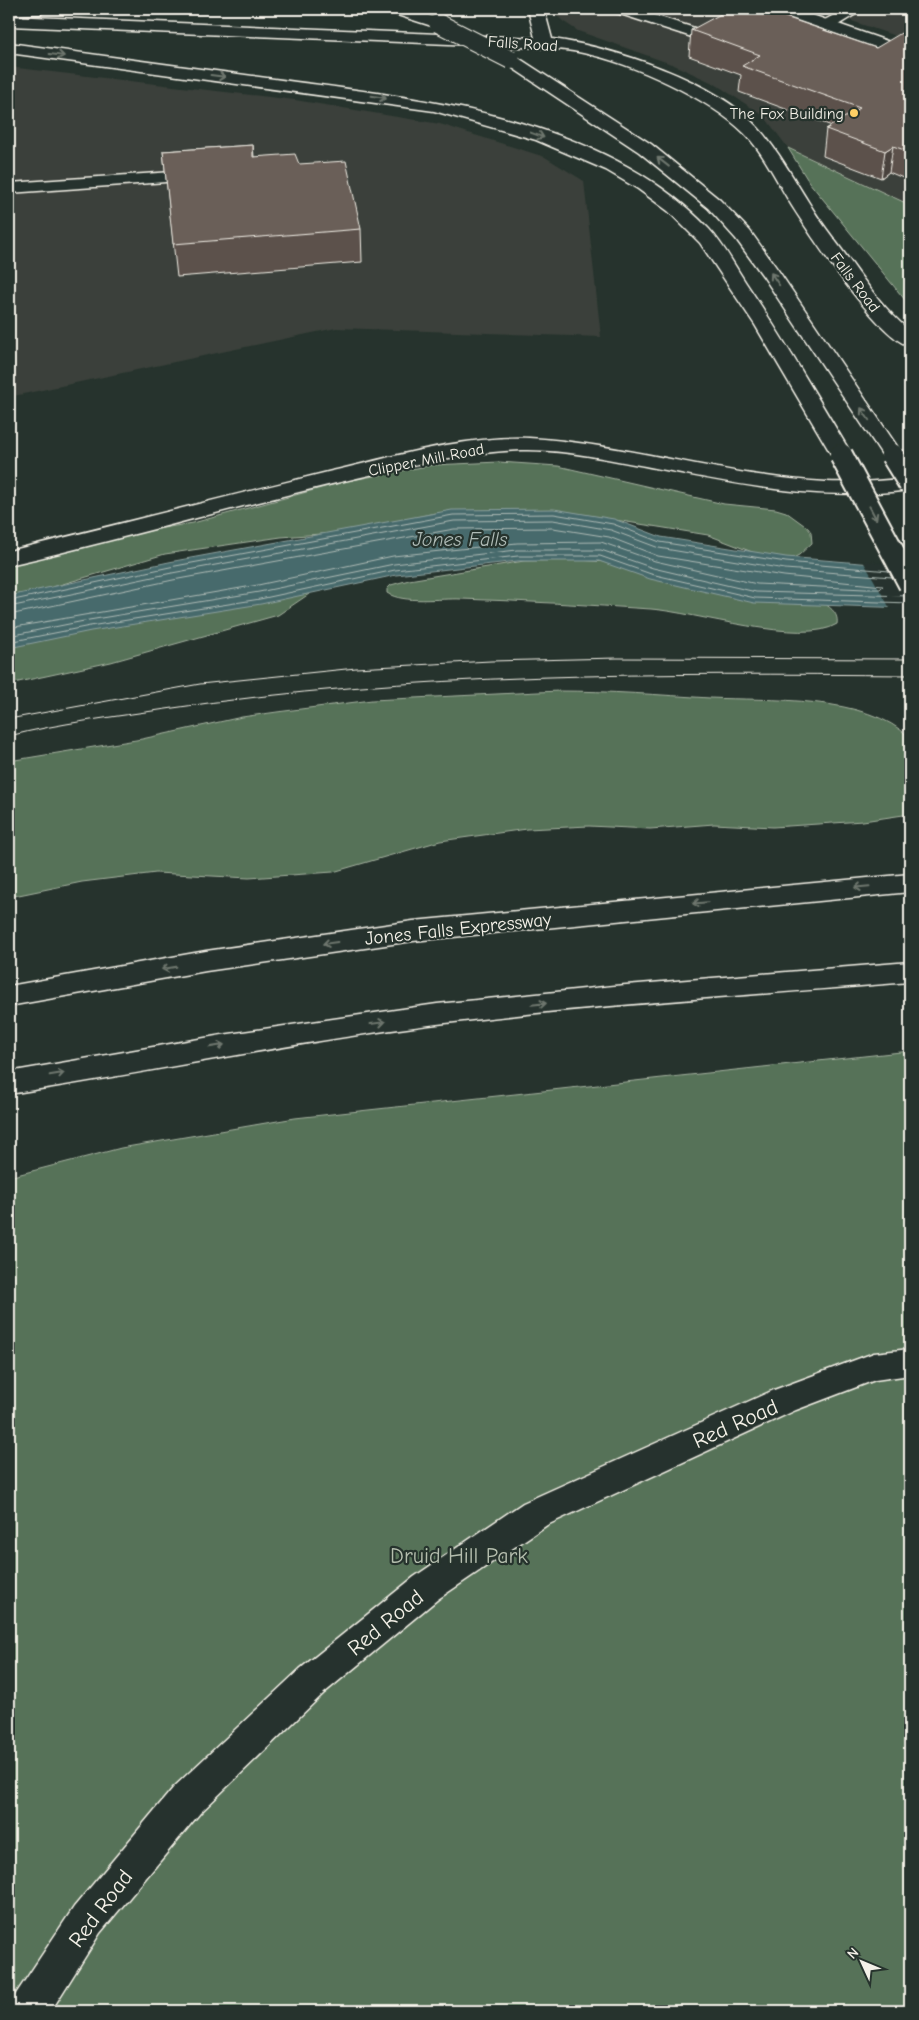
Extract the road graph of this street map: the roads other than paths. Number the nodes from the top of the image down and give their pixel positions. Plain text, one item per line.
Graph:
1 (40, 9) edge
2 (394, 9) edge
3 (536, 9) edge
4 (620, 9) edge
5 (780, 9) edge
6 (856, 9) edge
7 (9, 10) edge
8 (9, 21) edge
9 (827, 25) junction
10 (704, 36) edge
11 (546, 43) junction
12 (9, 48) edge
13 (910, 54) edge
14 (217, 174) edge
15 (9, 188) edge
16 (910, 340) edge
17 (910, 484) edge
18 (9, 558) edge
19 (910, 584) edge
20 (910, 882) edge
21 (910, 972) edge
22 (9, 996) edge
23 (9, 1083) edge
24 (910, 1362) edge
25 (28, 2011) edge

1 - 7 main road
17 -> 2 main road, bridge
3 - 11 main road
4 - 10 main road
5 - 9 main road
6 - 9 main road
8 - 11 main road, Falls Road
9 - 13 main road
11 - 16 main road, Falls Road
12 -> 19 main road, bridge
14 - 15 main road
17 - 18 main road, Clipper Mill Road
20 -> 22 main road, Jones Falls Expressway
23 -> 21 main road
24 - 25 main road, Red Road

